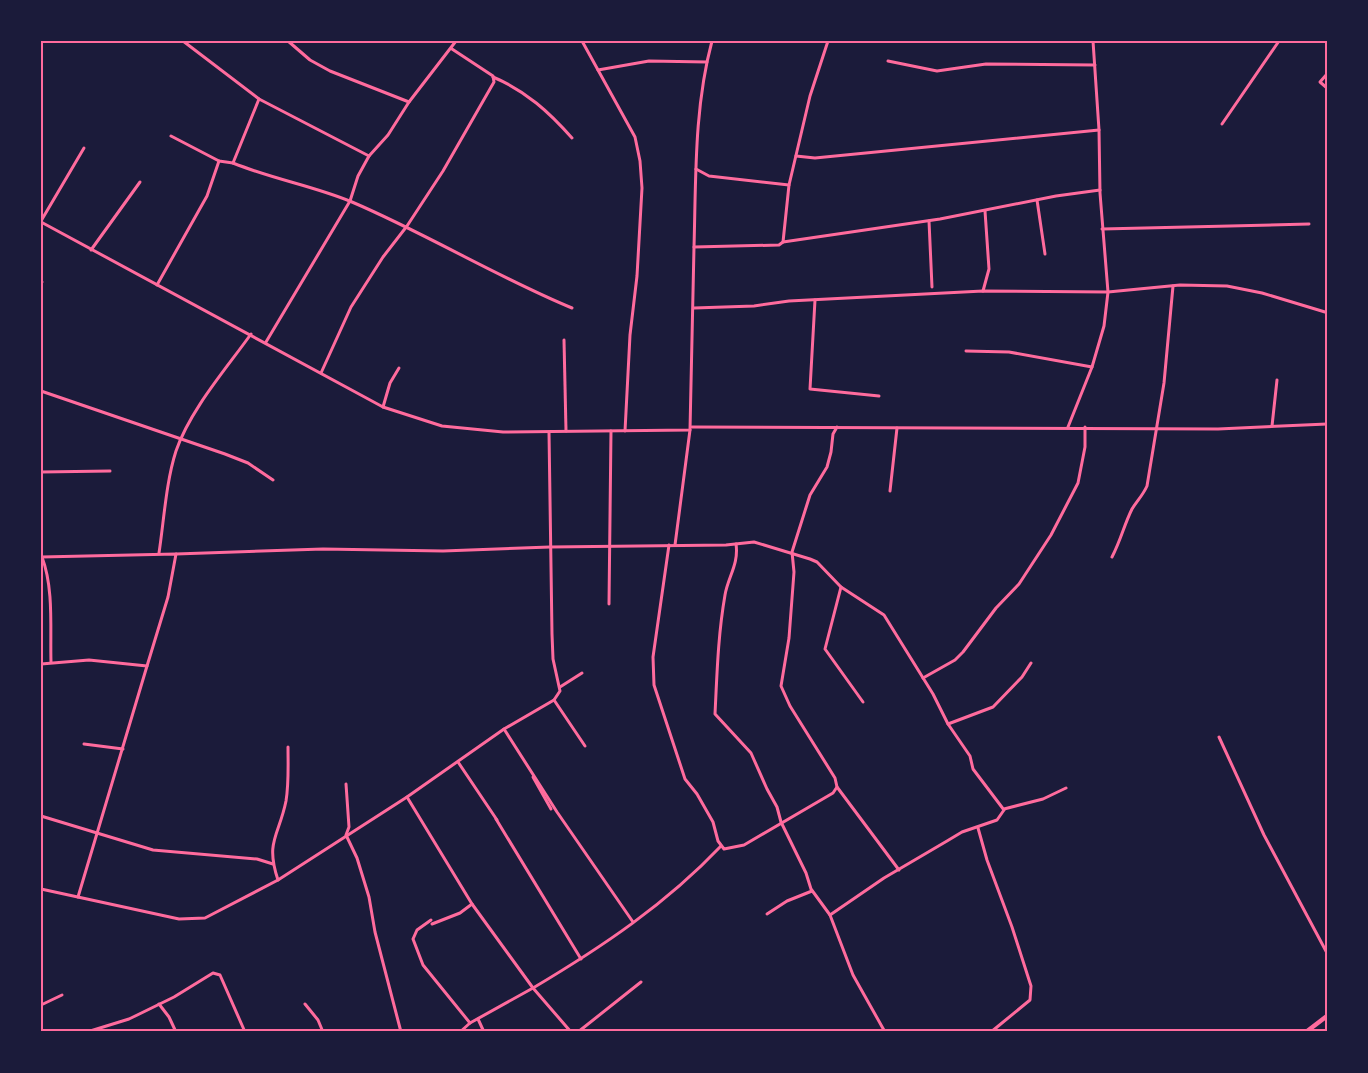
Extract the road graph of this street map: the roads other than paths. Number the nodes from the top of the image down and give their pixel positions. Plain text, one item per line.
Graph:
1 (183, 41) edge
2 (288, 41) edge
3 (456, 41) edge
4 (582, 41) edge
5 (712, 41) edge
6 (828, 41) edge
7 (1093, 41) edge
8 (1279, 41) edge
9 (452, 48) junction
10 (888, 61) dead end
11 (707, 62) junction
12 (1095, 65) junction
13 (598, 70) junction
14 (1327, 74) edge
15 (493, 76) junction
16 (1327, 88) edge
17 (259, 99) junction
18 (409, 102) junction
19 (1222, 124) dead end
20 (1099, 130) junction
21 (170, 136) dead end
22 (572, 138) dead end
23 (84, 148) dead end
24 (369, 156) junction
25 (796, 156) junction
26 (219, 161) junction
27 (233, 163) junction
28 (696, 169) junction
29 (140, 182) dead end
30 (789, 185) junction
31 (1100, 190) junction
32 (1037, 200) junction
33 (350, 201) junction
34 (985, 211) junction
35 (929, 220) junction
36 (41, 222) edge
37 (1309, 224) dead end
38 (407, 226) junction
39 (1102, 228) junction
40 (783, 242) junction
41 (694, 247) junction
42 (91, 250) junction
43 (1045, 254) dead end
44 (156, 285) junction
45 (1173, 286) junction
46 (932, 287) dead end
47 (983, 291) junction
48 (1108, 292) junction
49 (815, 300) junction
50 (572, 308) dead end
51 (694, 308) junction
52 (1326, 312) dead end
53 (251, 334) junction
54 (564, 340) dead end
55 (266, 342) junction
56 (966, 351) dead end
57 (399, 368) dead end
58 (1092, 368) junction
59 (322, 374) junction
60 (1277, 380) dead end
61 (41, 391) edge
62 (879, 396) dead end
63 (383, 407) junction
64 (1327, 424) edge
65 (1272, 426) junction
66 (837, 427) junction
67 (691, 428) junction
68 (897, 428) junction
69 (1068, 428) junction
70 (1085, 428) junction
71 (1156, 428) junction
72 (566, 431) junction
73 (611, 431) junction
74 (626, 431) junction
75 (549, 432) junction
76 (181, 438) junction
77 (110, 471) dead end
78 (41, 472) edge
79 (274, 480) dead end
80 (890, 491) dead end
81 (736, 544) junction
82 (669, 545) junction
83 (675, 545) junction
84 (611, 546) junction
85 (550, 547) junction
86 (792, 552) junction
87 (159, 553) junction
88 (176, 554) junction
89 (41, 557) edge
90 (1112, 557) dead end
91 (841, 587) junction
92 (609, 604) dead end
93 (51, 662) junction
94 (1031, 663) dead end
95 (41, 664) edge
96 (147, 666) junction
97 (582, 673) dead end
98 (923, 678) junction
99 (560, 687) junction
100 (554, 700) junction
101 (863, 702) dead end
102 (948, 724) junction
103 (504, 729) junction
104 (1219, 737) dead end
105 (84, 744) dead end
106 (288, 746) dead end
107 (585, 746) dead end
108 (123, 749) junction
109 (458, 762) junction
110 (346, 784) dead end
111 (837, 787) junction
112 (1066, 788) dead end
113 (407, 797) junction
114 (551, 809) dead end
115 (1004, 810) junction
116 (41, 816) edge
117 (496, 819) junction
118 (781, 822) junction
119 (978, 828) junction
120 (98, 832) junction
121 (346, 835) junction
122 (721, 846) junction
123 (522, 859) dead end
124 (273, 864) junction
125 (899, 870) junction
126 (278, 880) junction
127 (41, 889) edge
128 (812, 891) junction
129 (78, 897) junction
130 (472, 904) junction
131 (767, 914) dead end
132 (830, 915) junction
133 (430, 920) dead end
134 (633, 922) junction
135 (432, 924) dead end
136 (1327, 953) edge
137 (581, 959) junction
138 (641, 982) dead end
139 (533, 988) junction
140 (62, 995) dead end
141 (159, 1004) junction
142 (304, 1004) dead end
143 (41, 1005) edge
144 (1327, 1016) edge
145 (478, 1019) junction
146 (470, 1024) junction
147 (102, 1030) edge
148 (87, 1032) edge
149 (176, 1032) edge
150 (245, 1032) edge
151 (323, 1032) edge
152 (401, 1032) edge
153 (460, 1032) edge
154 (484, 1032) edge
155 (571, 1032) edge
156 (578, 1032) edge
157 (885, 1032) edge
158 (991, 1032) edge
159 (1306, 1032) edge

1 - 17 street
2 - 18 street
3 - 9 street
4 - 13 street
5 - 11 street
6 - 25 street
7 - 12 street
8 - 19 street
9 - 15 street
9 - 18 street
10 - 12 street
11 - 13 street
11 - 28 street
12 - 20 street
13 - 74 street
14 - 16 street
15 - 22 street
15 - 38 street
17 - 24 street
17 - 27 street
18 - 24 street
20 - 25 street
20 - 31 street
21 - 26 street
23 - 36 street
24 - 33 street
25 - 30 street
26 - 27 street
26 - 44 street
27 - 33 street
28 - 30 street
28 - 41 street
29 - 42 street
30 - 40 street
31 - 32 street
31 - 39 street
32 - 34 street
32 - 43 street
33 - 38 street
33 - 55 street
34 - 35 street
34 - 47 street
35 - 40 street
35 - 46 street
36 - 42 street
37 - 39 street
38 - 50 street
38 - 59 street
39 - 48 street
40 - 41 street
41 - 51 street
42 - 44 street
44 - 53 street
45 - 48 street
45 - 52 street
45 - 71 street
47 - 48 street
47 - 49 street
48 - 58 street
49 - 51 street
49 - 62 street
51 - 67 street
53 - 55 street
53 - 76 street
54 - 72 street
55 - 59 street
56 - 58 street
57 - 63 street
58 - 69 street
59 - 63 street
60 - 65 street
61 - 76 street
63 - 75 street
64 - 65 street
65 - 71 street
66 - 67 street
66 - 68 street
66 - 86 street
67 - 74 street
67 - 83 street
68 - 69 street
68 - 80 street
69 - 70 street
70 - 71 street
70 - 98 street
71 - 90 street
72 - 73 street
72 - 75 street
73 - 74 street
73 - 84 street
75 - 85 street
76 - 79 street
76 - 87 street
77 - 78 street
81 - 83 street
81 - 86 street
81 - 118 street
82 - 83 street
82 - 84 street
82 - 122 street
84 - 85 street
84 - 92 street
85 - 88 street
85 - 99 street
86 - 91 street
86 - 111 street
87 - 88 street
87 - 89 street
88 - 96 street
89 - 93 street
91 - 98 street
91 - 101 street
93 - 95 street
93 - 96 street
94 - 102 street
96 - 108 street
97 - 99 street
98 - 102 street
99 - 100 street
100 - 103 street
100 - 107 street
102 - 115 street
103 - 109 street
103 - 114 street
103 - 134 street
104 - 136 street
105 - 108 street
106 - 124 street
108 - 120 street
109 - 113 street
109 - 117 street
110 - 121 street
111 - 118 street
111 - 125 street
112 - 115 street
113 - 121 street
113 - 130 street
115 - 119 street
116 - 120 street
117 - 123 street
117 - 137 street
118 - 122 street
118 - 128 street
119 - 125 street
119 - 158 street
120 - 124 street
120 - 129 street
121 - 126 street
121 - 152 street
122 - 134 street
124 - 126 street
125 - 132 street
126 - 129 street
127 - 129 street
128 - 131 street
128 - 132 street
130 - 135 street
130 - 139 street
132 - 157 street
133 - 146 street
134 - 137 street
137 - 139 street
138 - 156 street
139 - 145 street
139 - 155 street
140 - 143 street
141 - 147 street
141 - 149 street
141 - 150 street
142 - 151 street
144 - 159 street
145 - 146 street
145 - 154 street
146 - 153 street
147 - 148 street

